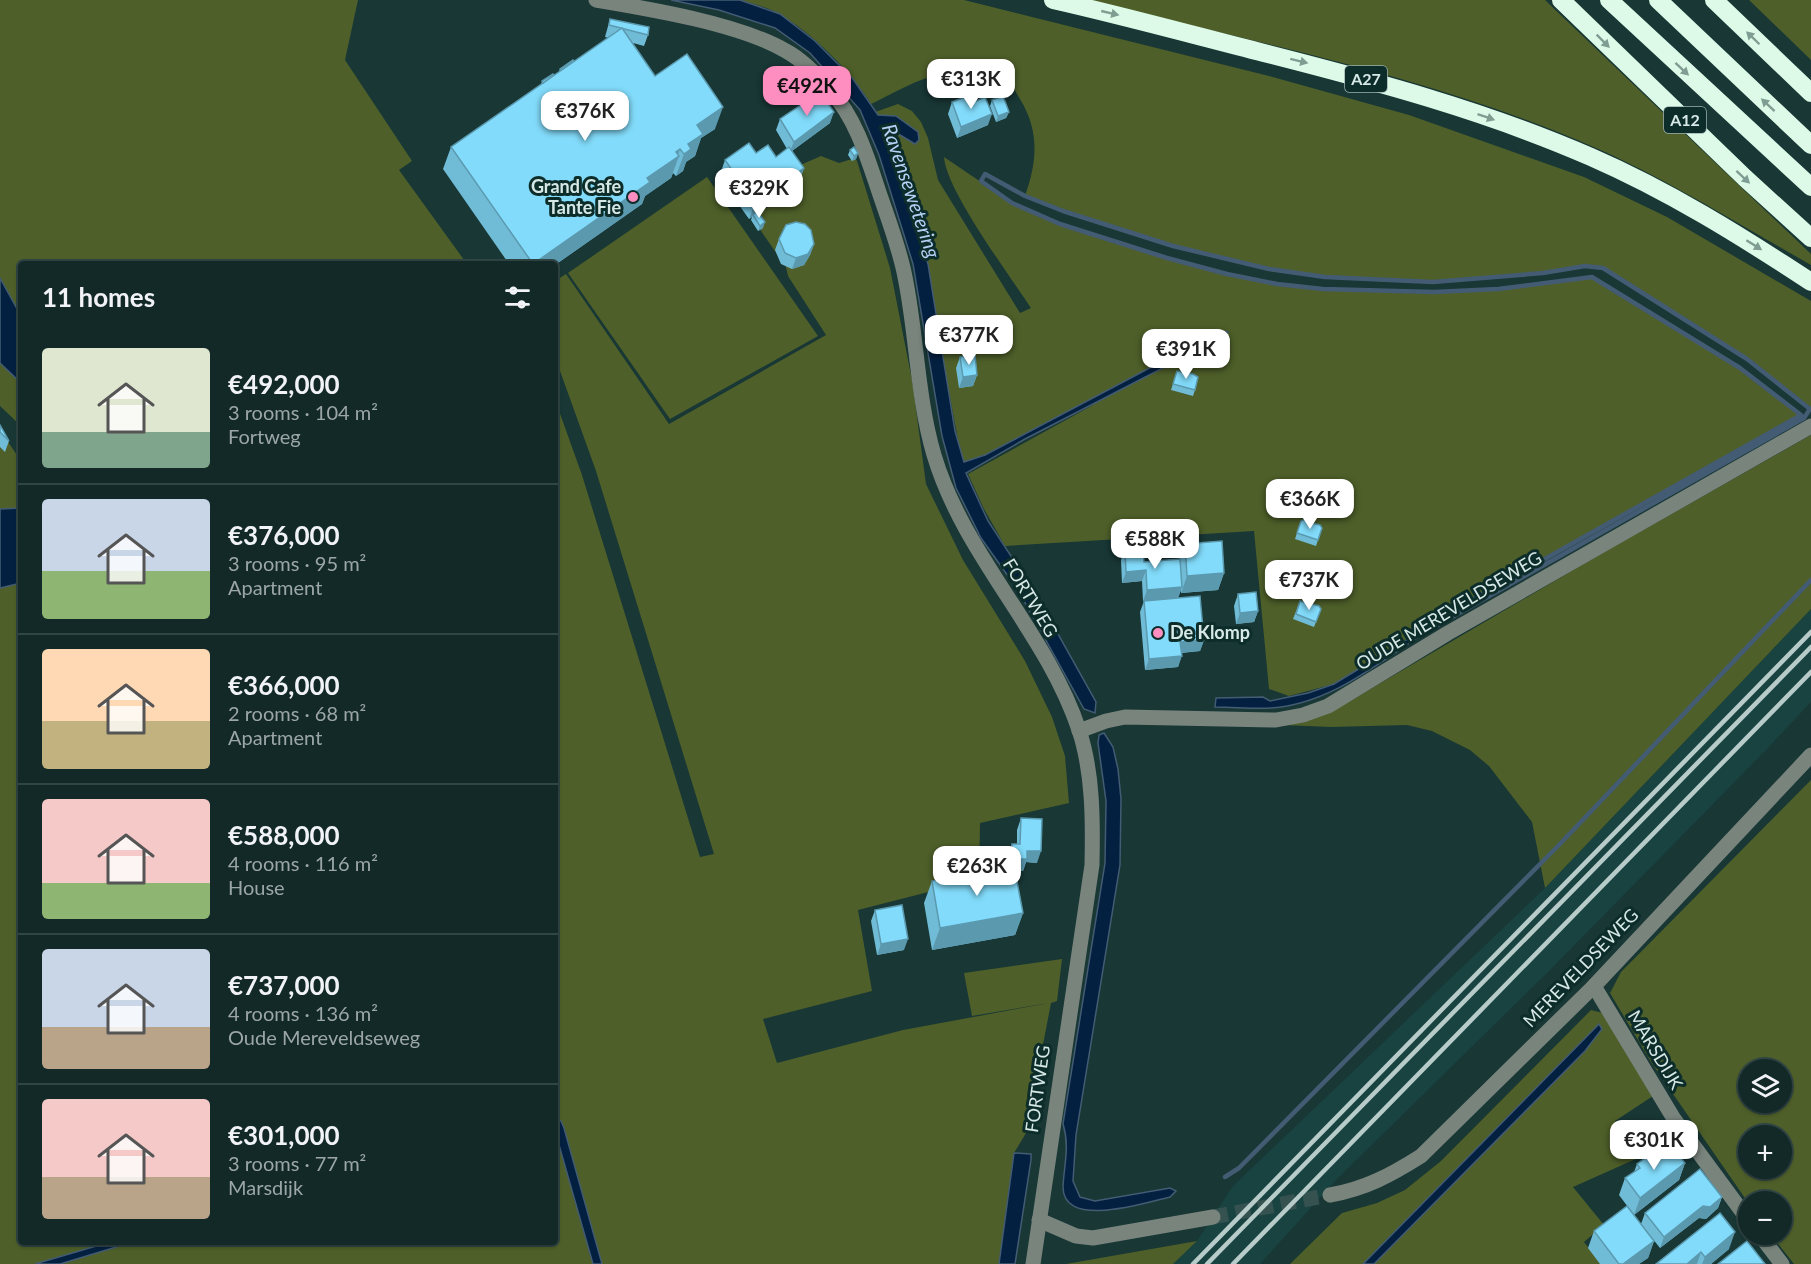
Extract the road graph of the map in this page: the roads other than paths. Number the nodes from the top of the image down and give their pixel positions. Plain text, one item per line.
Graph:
1 (596, 0) edge
2 (1053, 0) edge
3 (1561, 0) edge
4 (1609, 0) edge
5 (1658, 0) edge
6 (1714, 0) edge
7 (1811, 93) edge
8 (1811, 145) edge
9 (1811, 187) edge
10 (1811, 238) edge
11 (1811, 282) edge
12 (1811, 426) edge
13 (1079, 731) junction
14 (1811, 755) edge
15 (1594, 986) junction
16 (1330, 1195) tunnel mouth
17 (1738, 1206) edge
18 (1213, 1217) tunnel mouth
19 (1039, 1220) junction
20 (1767, 1245) edge
21 (1033, 1264) edge
22 (1782, 1264) edge

1 - 13 street, FORTWEG
2 -> 11 highway, A27
3 -> 10 highway, A12
4 -> 9 highway, A12
8 -> 5 highway
7 -> 6 highway
12 - 13 street, OUDE MEREVELDSEWEG
13 - 19 street, FORTWEG
14 - 15 street, MEREVELDSEWEG
15 - 16 street, MEREVELDSEWEG
15 - 17 street, MARSDIJK
18 - 19 street
19 - 21 street, FORTWEG
20 - 22 street

